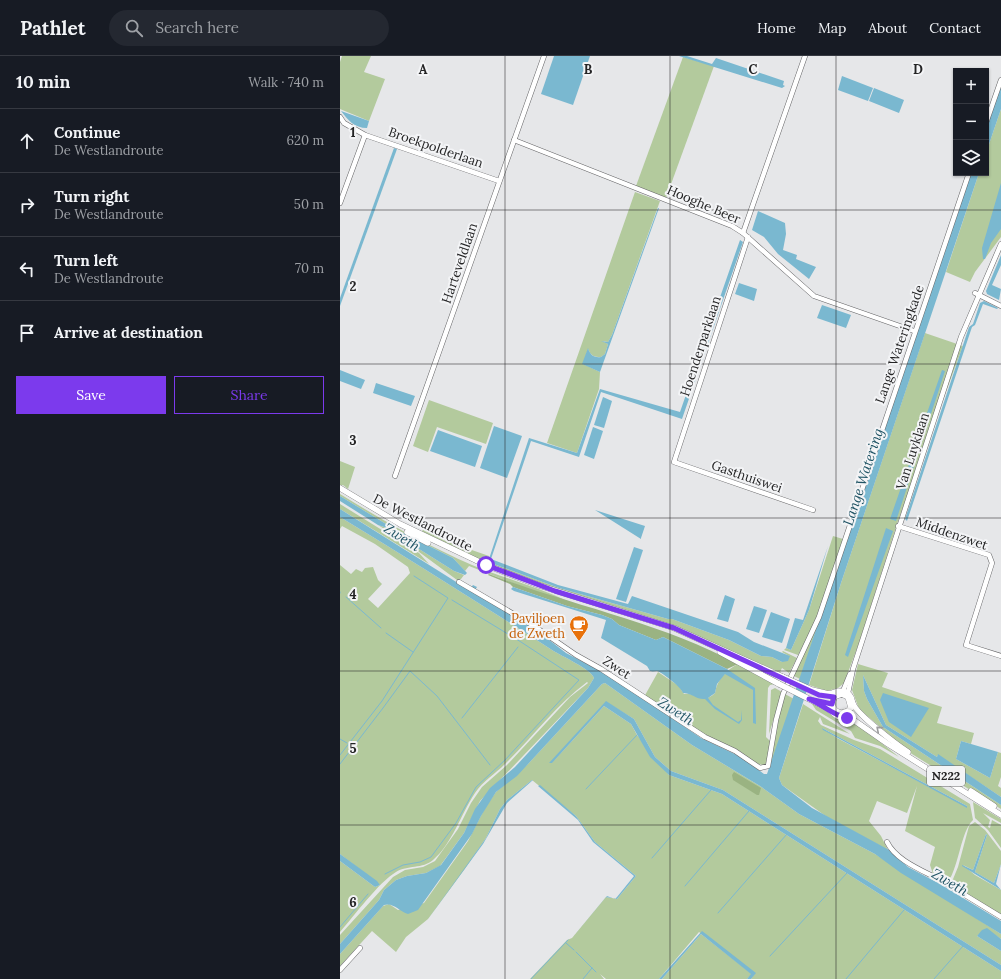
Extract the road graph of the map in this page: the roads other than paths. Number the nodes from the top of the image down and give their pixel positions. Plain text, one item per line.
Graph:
1 (544, 56) edge
2 (805, 56) edge
3 (1001, 80) edge
4 (989, 114) edge
5 (340, 117) edge
6 (365, 135) junction
7 (514, 140) junction
8 (968, 176) edge
9 (499, 181) junction
10 (340, 203) edge
11 (743, 233) junction
12 (748, 237) junction
13 (1001, 244) edge
14 (977, 293) junction
15 (1001, 306) edge
16 (914, 330) junction
17 (674, 462) joint
18 (395, 476) dead end
19 (340, 488) edge
20 (340, 492) edge
21 (814, 510) dead end
22 (898, 526) junction
23 (459, 582) dead end
24 (1001, 656) edge
25 (844, 693) junction
26 (833, 695) junction
27 (809, 699) junction
28 (832, 704) junction
29 (852, 706) junction
30 (846, 712) junction
31 (868, 729) junction
32 (764, 769) joint
33 (1001, 810) edge
34 (1001, 815) edge
35 (887, 842) dead end
36 (1001, 917) edge
37 (360, 948) dead end
38 (340, 970) edge

1 - 7 street, Harteveldlaan
2 - 11 street
3 - 4 street
5 - 6 street, Broekpolderlaan
6 - 9 street, Broekpolderlaan
6 - 10 street
7 - 9 street, Harteveldlaan
7 - 11 street, Hooghe Beer
8 - 16 street, Lange Wateringkade
9 - 18 street, Harteveldlaan
11 - 12 street, Hooghe Beer
12 - 16 street, Hooghe Beer
12 - 17 street, Hoenderparklaan
13 - 14 street, Van Luyklaan
14 - 15 street
14 - 22 street, Van Luyklaan
16 - 32 street, Lange Wateringkade
17 - 21 street, Gasthuiswei
19 - 26 main road, De Westlandroute, bridge
20 - 27 main road, De Westlandroute / N222, bridge
22 - 24 street, Middenzwet
22 - 25 street, Van Luyklaan
23 - 32 street, Zwet
25 - 26 main road
25 - 29 main road, N222
26 - 28 main road
27 - 28 main road, De Westlandroute / N222
27 - 31 main road, De Westlandroute / N222
28 - 30 main road, N222
29 - 30 main road
33 -> 29 main road, N222
30 - 31 main road, De Westlandroute / N222
31 - 34 main road, De Westlandroute / N222
35 - 36 street
37 - 38 street

